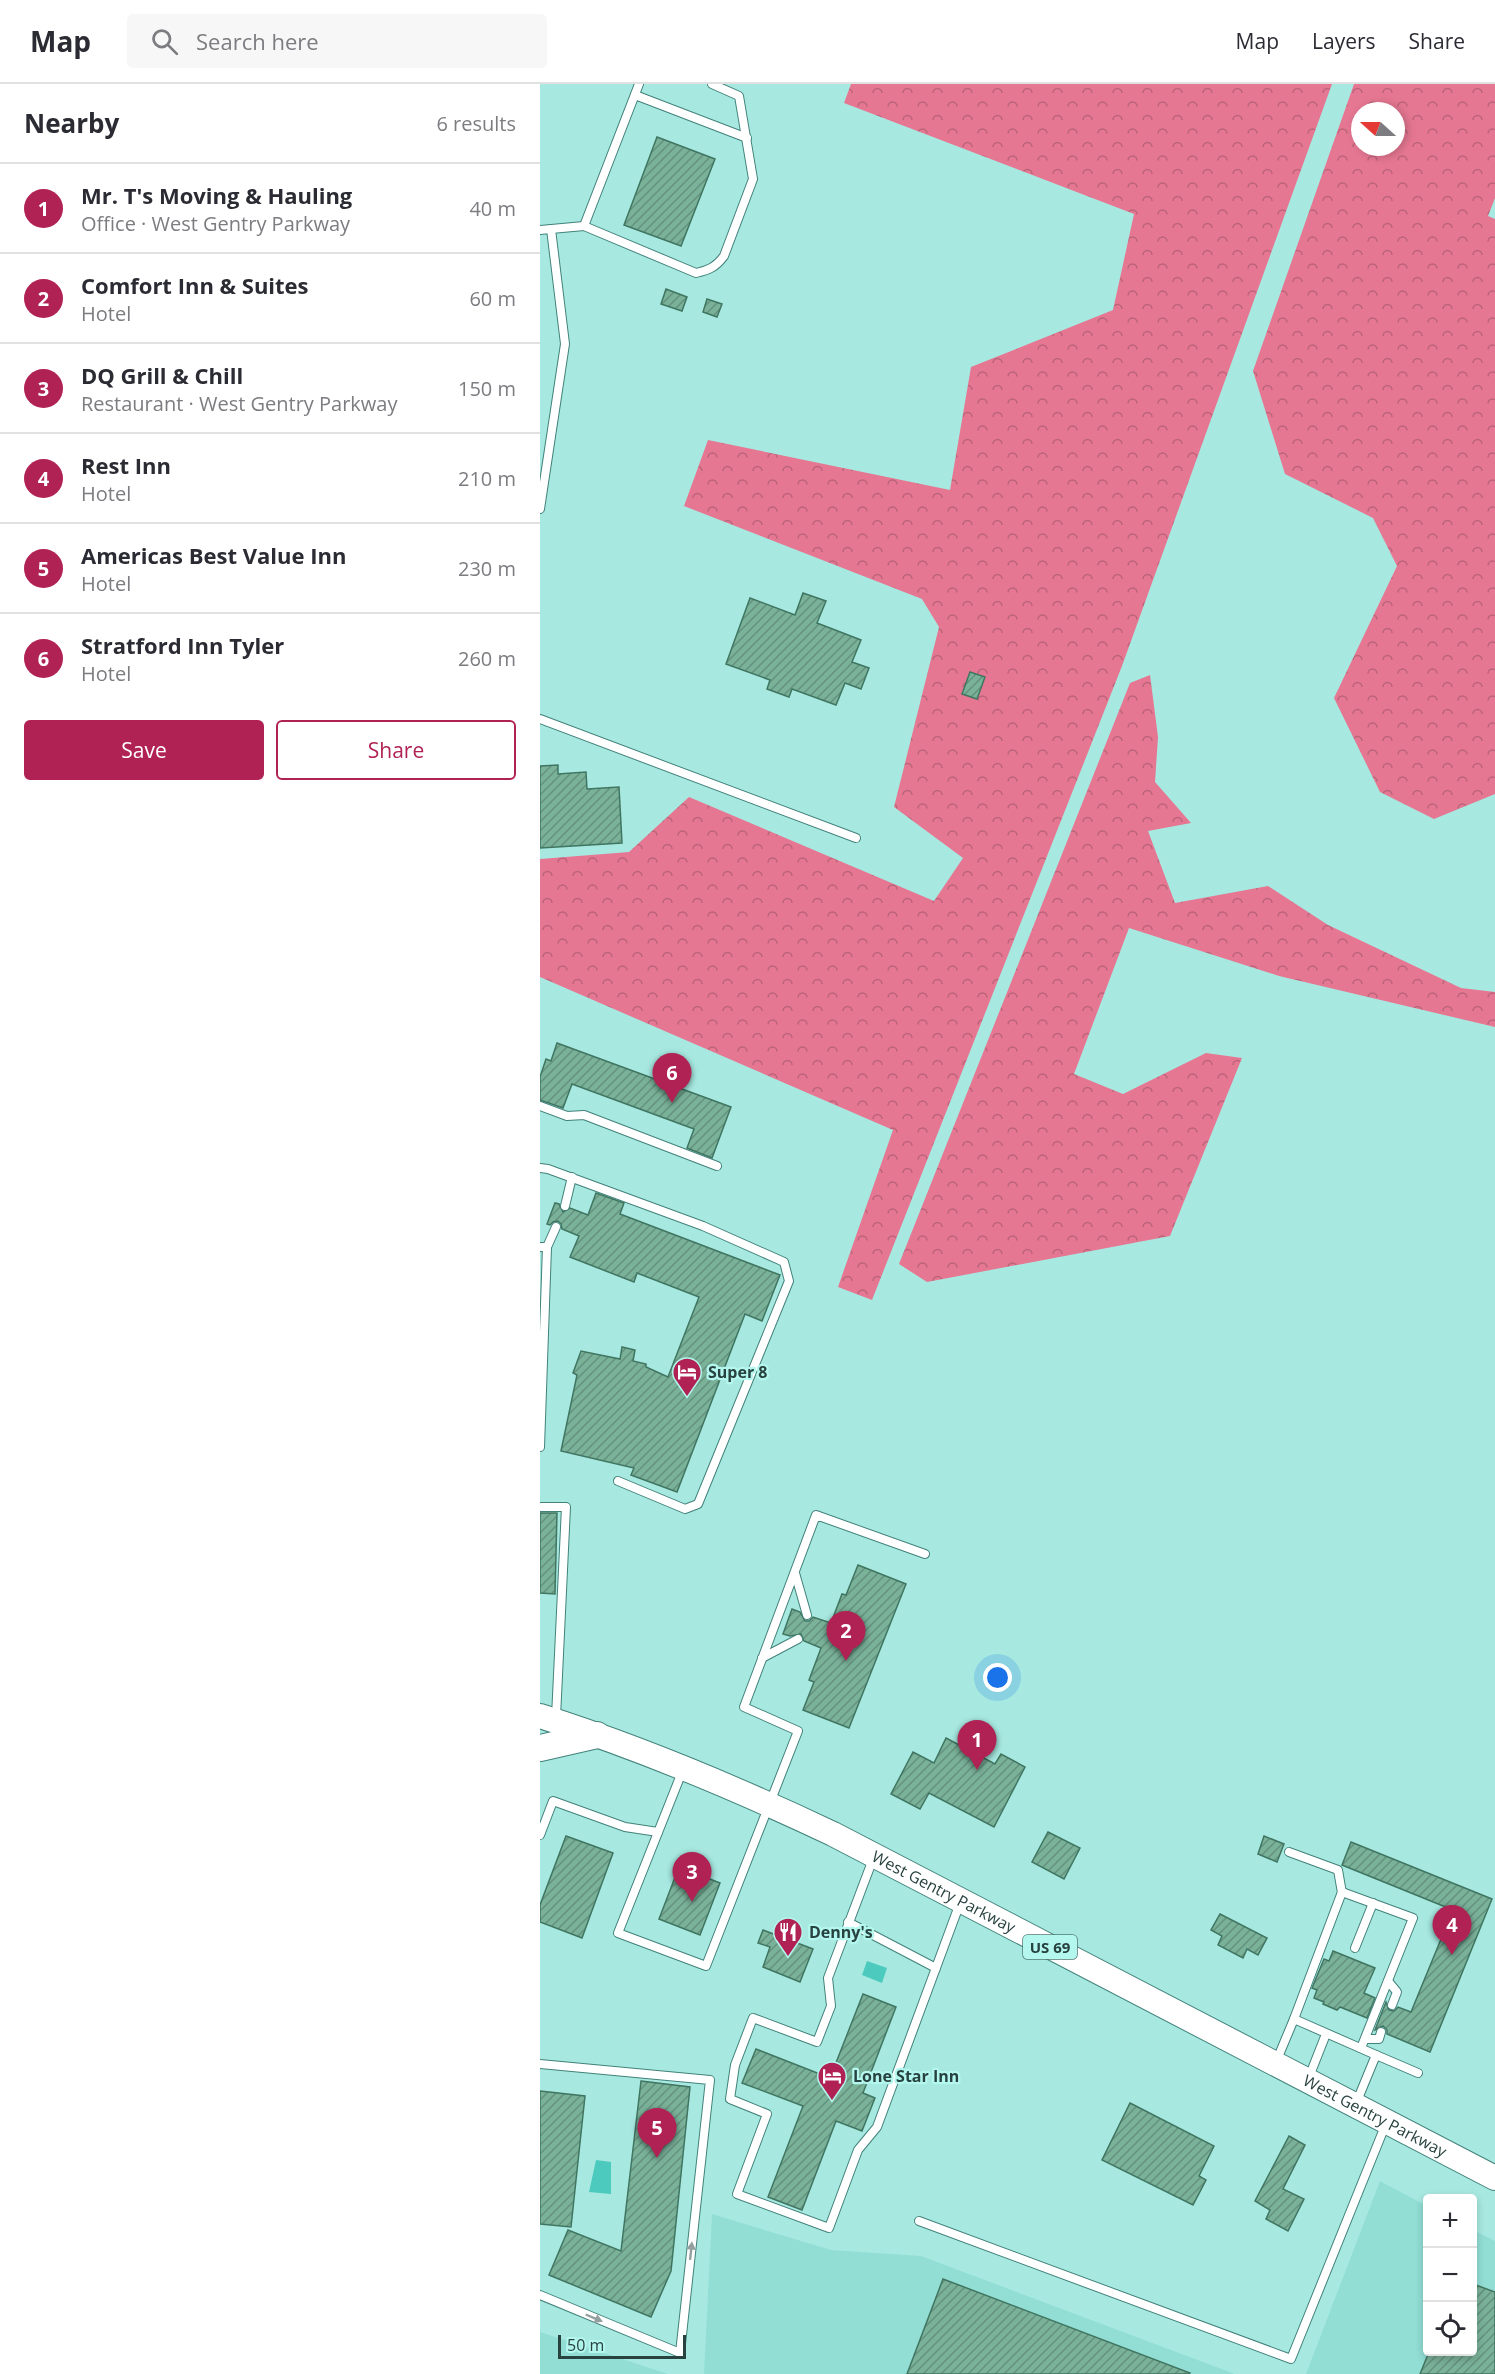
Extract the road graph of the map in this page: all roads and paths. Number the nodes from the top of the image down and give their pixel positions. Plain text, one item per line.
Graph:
1 (639, 84) edge
2 (712, 84) edge
3 (635, 95) junction
4 (747, 138) junction
5 (584, 226) junction
6 (551, 229) junction
7 (540, 230) edge
8 (540, 509) edge
9 (540, 719) edge
10 (856, 838) dead end
11 (540, 1106) edge
12 (717, 1166) dead end
13 (540, 1168) edge
14 (572, 1178) junction
15 (565, 1206) dead end
16 (556, 1227) dead end
17 (543, 1247) edge
18 (540, 1447) edge
19 (618, 1481) dead end
20 (540, 1507) edge
21 (925, 1554) dead end
22 (794, 1573) junction
23 (807, 1615) dead end
24 (798, 1639) dead end
25 (762, 1658) junction
26 (548, 1719) edge
27 (597, 1735) junction
28 (540, 1748) edge
29 (684, 1768) junction
30 (770, 1803) junction
31 (658, 1832) junction
32 (540, 1835) edge
33 (1289, 1852) dead end
34 (875, 1855) junction
35 (1342, 1893) junction
36 (961, 1900) junction
37 (1373, 1903) junction
38 (848, 1922) junction
39 (1355, 1948) dead end
40 (936, 1968) junction
41 (1388, 1981) junction
42 (1392, 2005) dead end
43 (1294, 2019) junction
44 (1381, 2032) dead end
45 (1326, 2034) junction
46 (1365, 2039) junction
47 (1360, 2048) junction
48 (1376, 2055) junction
49 (540, 2064) edge
50 (1276, 2064) junction
51 (1418, 2073) dead end
52 (1307, 2080) junction
53 (1356, 2106) junction
54 (1387, 2122) junction
55 (1495, 2178) edge
56 (919, 2221) dead end
57 (540, 2295) edge

1 - 3 lane
2 - 4 lane
3 - 4 lane
3 - 5 lane
4 - 5 lane
5 - 6 lane
6 - 7 lane
6 - 8 lane
9 - 10 lane
11 - 12 lane
13 - 14 lane
14 - 15 lane
14 - 19 lane
16 - 17 lane
17 - 18 lane
20 - 26 lane
21 - 22 lane
22 - 23 lane
22 - 25 lane
24 - 25 lane
25 - 30 lane
26 - 27 main road, West Gentry Parkway / US 69
27 - 28 highway
27 - 29 main road, West Gentry Parkway / US 69
29 - 30 main road, West Gentry Parkway / US 69
29 - 31 lane
30 - 31 lane
30 - 34 main road, West Gentry Parkway / US 69
31 - 32 lane
33 - 35 lane
34 - 36 main road, West Gentry Parkway / US 69
34 - 38 lane
35 - 37 lane
35 - 43 lane
36 - 40 lane
36 - 50 main road, West Gentry Parkway / US 69
37 - 39 lane
37 - 41 lane
38 - 40 lane
38 - 40 lane
41 - 42 lane
41 - 46 lane
43 - 45 lane
43 - 50 lane
44 - 46 lane
45 - 47 lane
45 - 52 lane
46 - 47 lane
47 - 48 lane
48 - 51 lane
48 - 53 lane
57 -> 49 lane
50 - 52 main road, West Gentry Parkway / US 69
52 - 53 main road, West Gentry Parkway / US 69
53 - 54 main road, West Gentry Parkway / US 69
54 - 55 main road, West Gentry Parkway / US 69
54 - 56 lane

